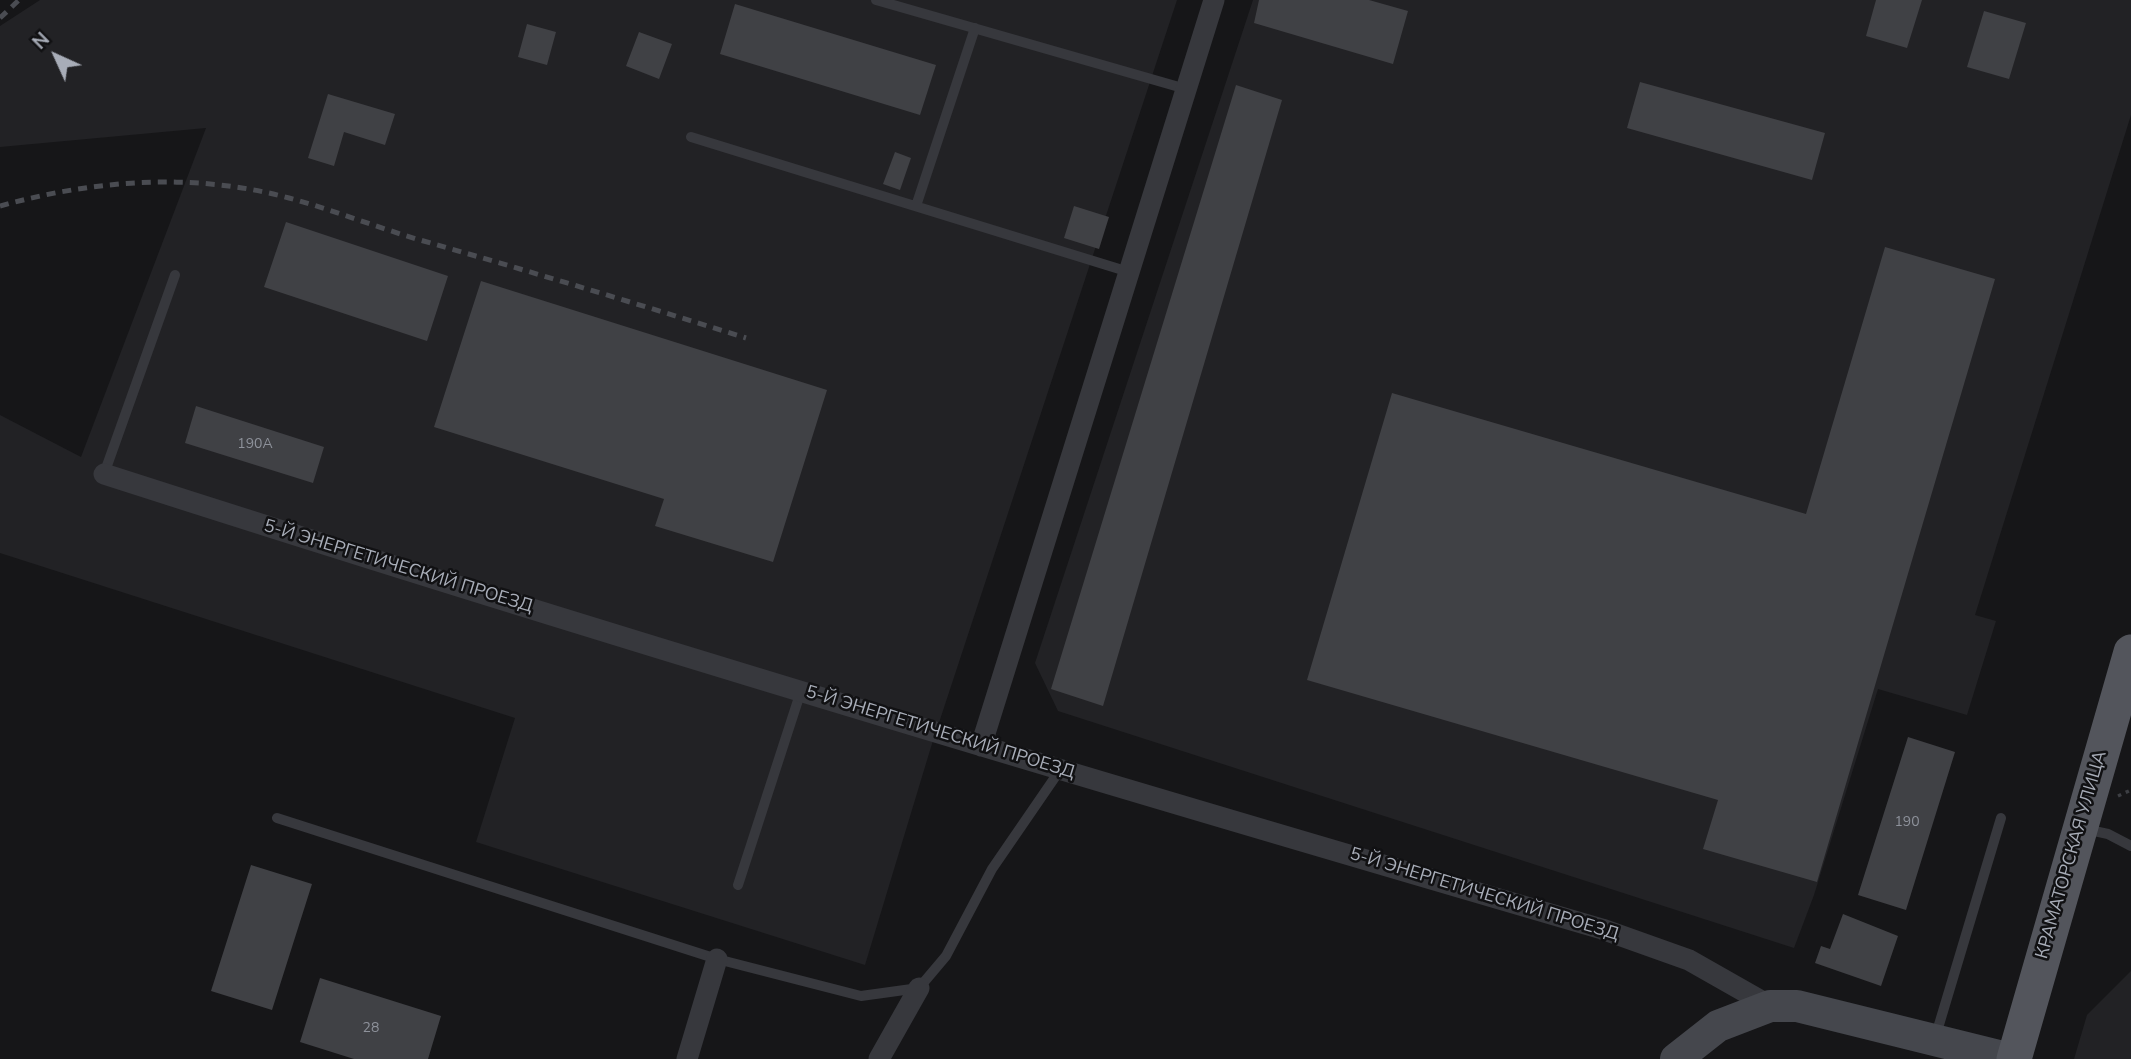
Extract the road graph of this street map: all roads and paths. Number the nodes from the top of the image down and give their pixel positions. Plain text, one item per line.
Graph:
1 (876, 0) edge
2 (1214, 0) edge
3 (975, 28) junction
4 (1186, 89) junction
5 (691, 137) dead end
6 (916, 206) junction
7 (1129, 272) junction
8 (175, 275) dead end
9 (104, 474) joint
10 (2131, 652) edge
11 (802, 691) junction
12 (981, 746) junction
13 (1060, 770) junction
14 (277, 818) dead end
15 (2001, 818) dead end
16 (2080, 828) junction
17 (2131, 846) edge
18 (738, 885) dead end
19 (717, 958) junction
20 (919, 988) junction
21 (1770, 1006) junction
22 (1934, 1041) junction
23 (687, 1059) edge
24 (879, 1059) edge
25 (1676, 1059) edge
26 (2012, 1059) edge

1 - 3 lane
2 - 4 street
3 - 4 lane
3 - 6 lane
4 - 7 street
5 - 6 lane
6 - 7 lane
7 - 12 street
8 - 9 lane
9 - 11 street, 5-Й ЭНЕРГЕТИЧЕСКИЙ ПРОЕЗД
10 - 16 main road, КРАМАТОРСКАЯ УЛИЦА
11 - 12 street, 5-Й ЭНЕРГЕТИЧЕСКИЙ ПРОЕЗД
11 - 18 lane
12 - 13 street, 5-Й ЭНЕРГЕТИЧЕСКИЙ ПРОЕЗД
13 - 20 lane
13 - 21 street, 5-Й ЭНЕРГЕТИЧЕСКИЙ ПРОЕЗД
14 - 19 lane
15 - 22 lane
16 - 17 lane
16 - 26 main road, КРАМАТОРСКАЯ УЛИЦА
19 - 20 lane
19 - 23 street
20 - 24 street
21 - 22 main road
21 - 25 main road
22 - 26 main road

